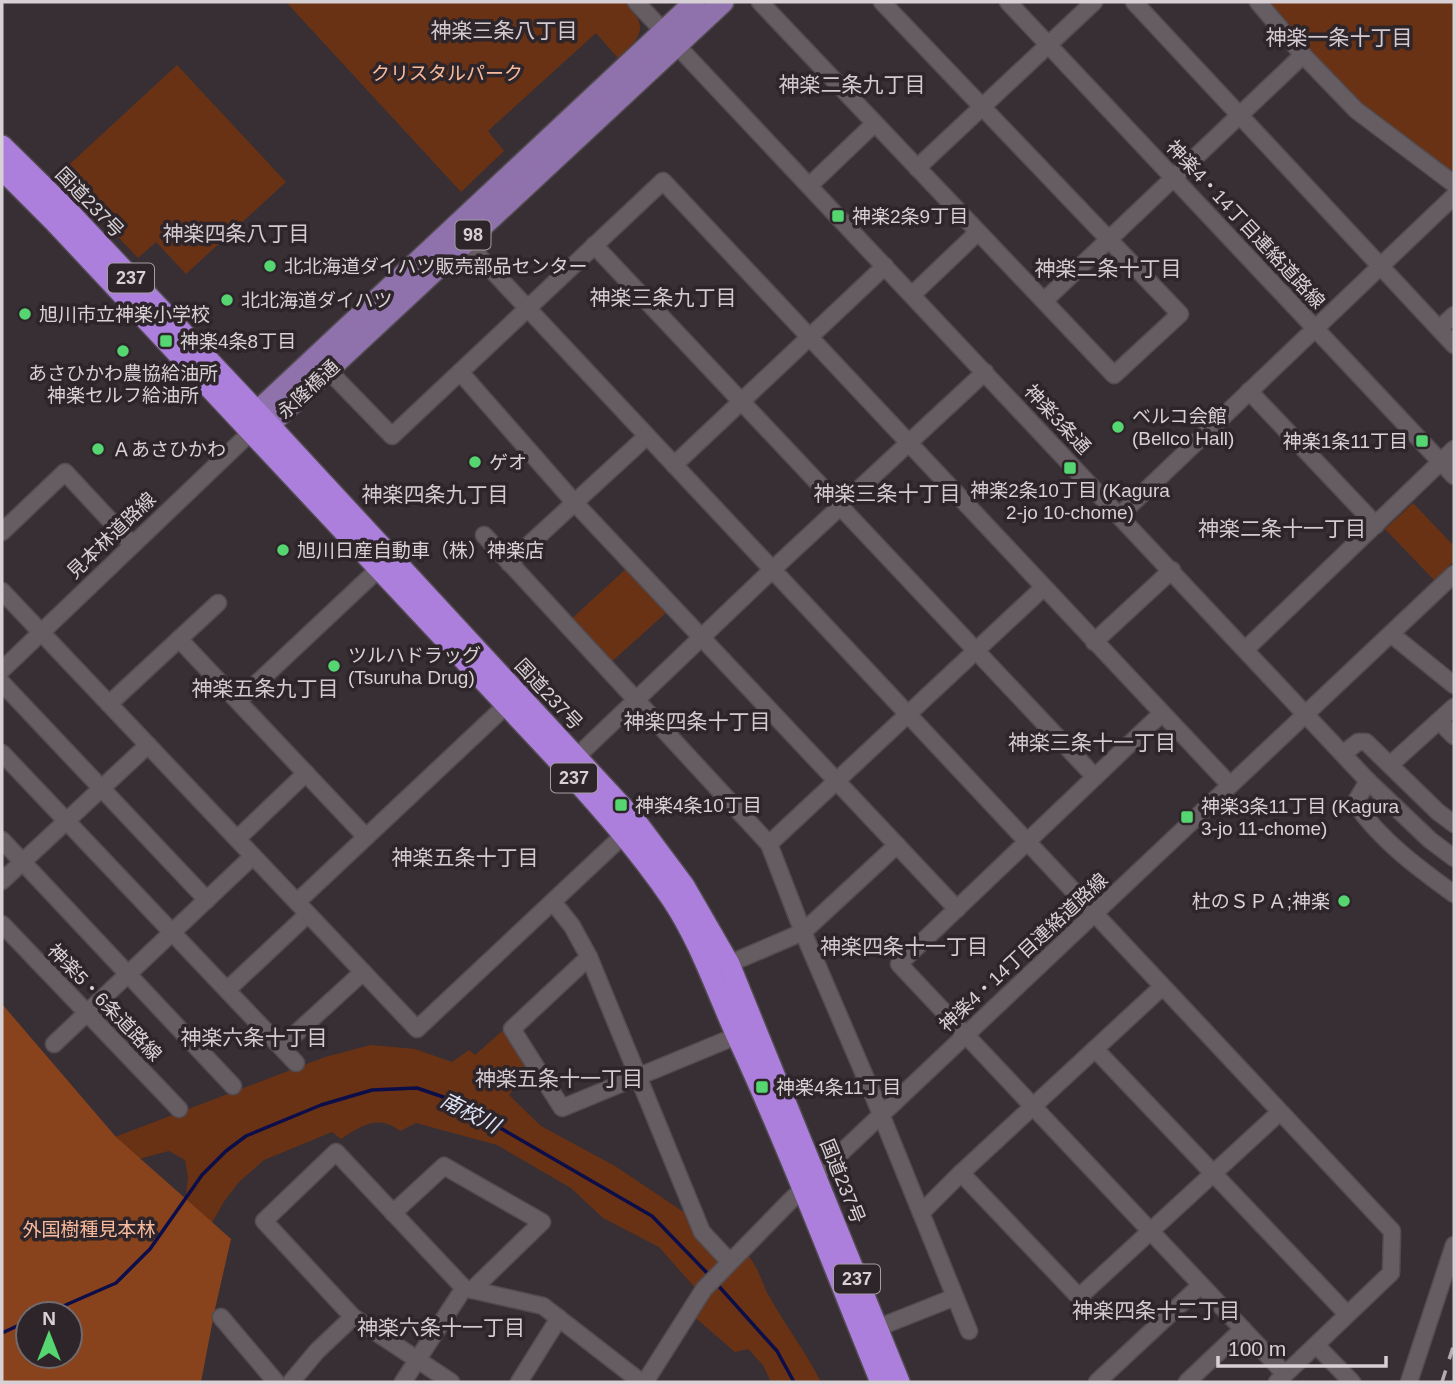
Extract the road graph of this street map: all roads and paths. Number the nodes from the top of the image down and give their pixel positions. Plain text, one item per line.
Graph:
1 (636, 2) edge
2 (695, 2) edge
3 (723, 2) edge
4 (760, 2) edge
5 (882, 2) edge
6 (1008, 2) edge
7 (1094, 2) edge
8 (1134, 2) edge
9 (1258, 2) edge
10 (670, 38) junction
11 (1048, 45) junction
12 (1303, 55) junction
13 (982, 108) junction
14 (1240, 116) junction
15 (874, 124) junction
16 (2, 146) edge
17 (917, 168) junction
18 (2, 169) edge
19 (1174, 178) junction
20 (1454, 184) edge
21 (809, 186) junction
22 (1454, 196) edge
23 (978, 232) junction
24 (459, 235) junction
25 (1108, 239) junction
26 (594, 245) junction
27 (1381, 265) junction
28 (884, 266) junction
29 (912, 295) junction
30 (1044, 301) junction
31 (527, 308) junction
32 (1454, 315) edge
33 (1316, 328) junction
34 (1440, 328) junction
35 (809, 337) junction
36 (1454, 345) edge
37 (322, 363) junction
38 (460, 372) junction
39 (985, 372) junction
40 (1249, 391) junction
41 (741, 401) junction
42 (259, 423) junction
43 (647, 436) junction
44 (908, 444) junction
45 (1454, 449) edge
46 (1441, 462) junction
47 (674, 465) junction
48 (1454, 476) edge
49 (574, 502) junction
50 (840, 507) junction
51 (1120, 515) junction
52 (1376, 525) junction
53 (2, 531) edge
54 (484, 536) dead end
55 (132, 544) junction
56 (385, 563) junction
57 (509, 563) junction
58 (772, 570) junction
59 (1172, 570) junction
60 (1454, 573) edge
61 (1043, 588) junction
62 (2, 591) edge
63 (218, 603) dead end
64 (41, 632) junction
65 (1391, 634) junction
66 (701, 637) junction
67 (179, 639) junction
68 (1094, 642) junction
69 (976, 649) junction
70 (1246, 649) junction
71 (2, 670) edge
72 (2, 683) edge
73 (1454, 685) edge
74 (512, 699) junction
75 (238, 701) junction
76 (636, 701) junction
77 (109, 705) junction
78 (1454, 707) edge
79 (1307, 713) junction
80 (907, 714) junction
81 (1161, 714) junction
82 (1439, 721) junction
83 (1454, 736) edge
84 (148, 745) junction
85 (2, 753) edge
86 (1344, 753) junction
87 (571, 763) junction
88 (1391, 764) junction
89 (306, 773) junction
90 (1095, 777) junction
91 (1368, 781) junction
92 (838, 782) junction
93 (1230, 786) junction
94 (101, 789) junction
95 (66, 821) junction
96 (1454, 824) edge
97 (631, 829) junction
98 (366, 837) junction
99 (237, 839) junction
100 (2, 840) edge
101 (1026, 842) junction
102 (769, 844) junction
103 (897, 845) junction
104 (253, 856) junction
105 (1454, 858) edge
106 (23, 862) junction
107 (2, 881) edge
108 (1454, 894) edge
109 (207, 900) junction
110 (553, 902) junction
111 (302, 908) junction
112 (957, 909) junction
113 (1094, 914) junction
114 (2, 924) edge
115 (172, 932) junction
116 (803, 932) junction
117 (589, 957) junction
118 (720, 968) junction
119 (363, 972) junction
120 (127, 973) junction
121 (1162, 987) junction
122 (227, 990) junction
123 (86, 1014) junction
124 (746, 1032) junction
125 (966, 1035) junction
126 (54, 1045) dead end
127 (281, 1047) junction
128 (1096, 1049) junction
129 (296, 1063) dead end
130 (639, 1077) junction
131 (233, 1086) dead end
132 (1034, 1106) junction
133 (178, 1109) dead end
134 (1280, 1112) junction
135 (881, 1115) junction
136 (961, 1173) junction
137 (1213, 1174) junction
138 (810, 1181) junction
139 (393, 1213) junction
140 (921, 1213) junction
141 (1152, 1232) junction
142 (1454, 1245) edge
143 (729, 1261) junction
144 (1201, 1284) junction
145 (468, 1289) junction
146 (955, 1297) junction
147 (1346, 1314) junction
148 (221, 1317) dead end
149 (353, 1317) junction
150 (559, 1318) junction
151 (1243, 1329) junction
152 (869, 1331) junction
153 (969, 1331) dead end
154 (1316, 1345) junction
155 (417, 1360) junction
156 (1281, 1378) edge
157 (276, 1382) edge
158 (291, 1382) edge
159 (403, 1382) edge
160 (451, 1382) edge
161 (519, 1382) edge
162 (643, 1382) edge
163 (881, 1382) edge
164 (899, 1382) edge
165 (1097, 1382) edge
166 (1187, 1382) edge
167 (1352, 1382) edge
168 (1409, 1382) edge

1 - 10 street, 神楽3条通
2 - 10 main road, 永隆橋通 / 98
3 - 10 main road, 永隆橋通 / 98
4 - 15 street
5 - 13 street
6 - 11 street, 神楽4・14丁目連絡道路線
7 - 11 street
8 - 14 street
9 - 12 street
10 - 21 street, 神楽3条通
10 - 24 main road, 永隆橋通 / 98
11 - 13 street
11 - 19 street, 神楽4・14丁目連絡道路線
12 - 14 street
12 - 20 street
13 - 17 street
13 - 25 street
14 - 19 street
14 - 27 street
15 - 17 street
15 - 21 street
16 - 42 highway, 国道237号 / 237
17 - 23 street
18 - 42 highway, 国道237号 / 237
19 - 25 street
19 - 33 street, 神楽4・14丁目連絡道路線
21 - 28 street, 神楽3条通
22 - 27 street
23 - 29 street
23 - 30 street
24 - 31 street
24 - 37 main road, 永隆橋通 / 98
25 - 30 street
25 - 30 street
26 - 31 street
26 - 35 street
26 - 41 street
27 - 33 street
27 - 34 street
28 - 29 street, 神楽3条通
28 - 35 street
29 - 39 street, 神楽3条通
31 - 38 street
31 - 43 street
32 - 34 street
33 - 40 street
33 - 46 street, 神楽4・14丁目連絡道路線
34 - 36 street
35 - 41 street
35 - 44 street
37 - 38 street
37 - 42 main road, 永隆橋通 / 98
38 - 49 street
39 - 44 street
39 - 51 street, 神楽3条通
40 - 51 street
40 - 52 street
41 - 47 street
41 - 50 street
42 - 55 street, 見本林道路線
42 - 56 highway, 国道237号 / 237
43 - 47 street
43 - 49 street
44 - 50 street
44 - 61 street
45 - 46 street
46 - 48 street, 神楽4・14丁目連絡道路線
46 - 52 street
47 - 58 street
49 - 57 street
49 - 66 street
50 - 58 street
50 - 69 street
51 - 59 street, 神楽3条通
52 - 70 street
53 - 55 street
54 - 57 street
55 - 64 street, 見本林道路線
56 - 74 highway, 国道237号 / 237
56 - 75 street
57 - 76 street
58 - 66 street
58 - 80 street
59 - 68 street
59 - 70 street, 神楽3条通
60 - 65 street, 神楽4・14丁目連絡道路線
61 - 68 street
61 - 69 street
62 - 64 street
63 - 67 street
64 - 71 street, 見本林道路線
64 - 77 street
65 - 73 street
65 - 79 street, 神楽4・14丁目連絡道路線
66 - 76 street
66 - 92 street
67 - 75 street
67 - 77 street
68 - 81 street
69 - 80 street
69 - 90 street
70 - 79 street, 神楽3条通
72 - 94 street
74 - 87 highway, 国道237号 / 237
74 - 98 street
75 - 89 street
76 - 87 street
76 - 102 street
77 - 84 street
78 - 82 street
79 - 86 street, 神楽3条通
79 - 93 street, 神楽4・14丁目連絡道路線
80 - 92 street
80 - 101 street
81 - 90 street
81 - 93 street
82 - 83 street
82 - 88 street
84 - 94 street
84 - 99 street
85 - 95 street
86 - 88 street
86 - 91 street, 神楽3条通
87 - 97 highway, 国道237号 / 237
88 - 96 street
89 - 98 street
89 - 99 street
90 - 101 street
91 - 105 street, 神楽3条通
91 - 108 street
92 - 102 street
92 - 103 street
93 - 113 street, 神楽4・14丁目連絡道路線
94 - 95 street
94 - 109 street
95 - 106 street
95 - 115 street
97 - 110 street
97 - 118 highway, 国道237号 / 237
98 - 111 street
99 - 104 street
100 - 106 street
101 - 112 street
101 - 113 street
102 - 116 street
103 - 112 street
103 - 116 street
104 - 109 street
104 - 111 street
106 - 107 street
106 - 120 street
109 - 115 street
110 - 117 street
110 - 119 street
111 - 119 street
111 - 122 street
112 - 125 street
113 - 121 street
113 - 125 street, 神楽4・14丁目連絡道路線
114 - 123 street, 神楽5・6条道路線
115 - 120 street
115 - 122 street
116 - 118 street
116 - 135 street
117 - 130 street
117 - 130 street
118 - 124 highway, 国道237号 / 237
119 - 127 street
120 - 123 street
120 - 131 street
121 - 128 street
121 - 134 street
122 - 127 street
123 - 126 street
123 - 133 street, 神楽5・6条道路線
124 - 130 street
124 - 138 highway, 国道237号 / 237
125 - 132 street
125 - 135 street, 神楽4・14丁目連絡道路線
127 - 129 street
128 - 132 street
128 - 137 street
130 - 143 street
132 - 136 street
132 - 141 street
134 - 137 street
134 - 147 street
135 - 138 street, 神楽4・14丁目連絡道路線
135 - 140 street
136 - 140 street
136 - 141 street
137 - 141 street
137 - 147 street
138 - 143 street, 神楽4・14丁目連絡道路線
138 - 152 highway, 国道237号 / 237
139 - 145 street
139 - 145 street
139 - 149 street
140 - 146 street
141 - 144 street
142 - 168 street
143 - 162 street, 神楽4・14丁目連絡道路線
144 - 151 street
144 - 165 street
145 - 150 street
145 - 155 street
146 - 152 street
146 - 153 street
147 - 154 street
148 - 157 street
149 - 155 street
149 - 158 street
150 - 161 street
150 - 162 street
151 - 156 street
151 - 166 street
152 - 163 highway, 国道237号 / 237
152 - 164 highway, 国道237号 / 237
154 - 156 street
154 - 167 street
155 - 159 street
155 - 160 street

